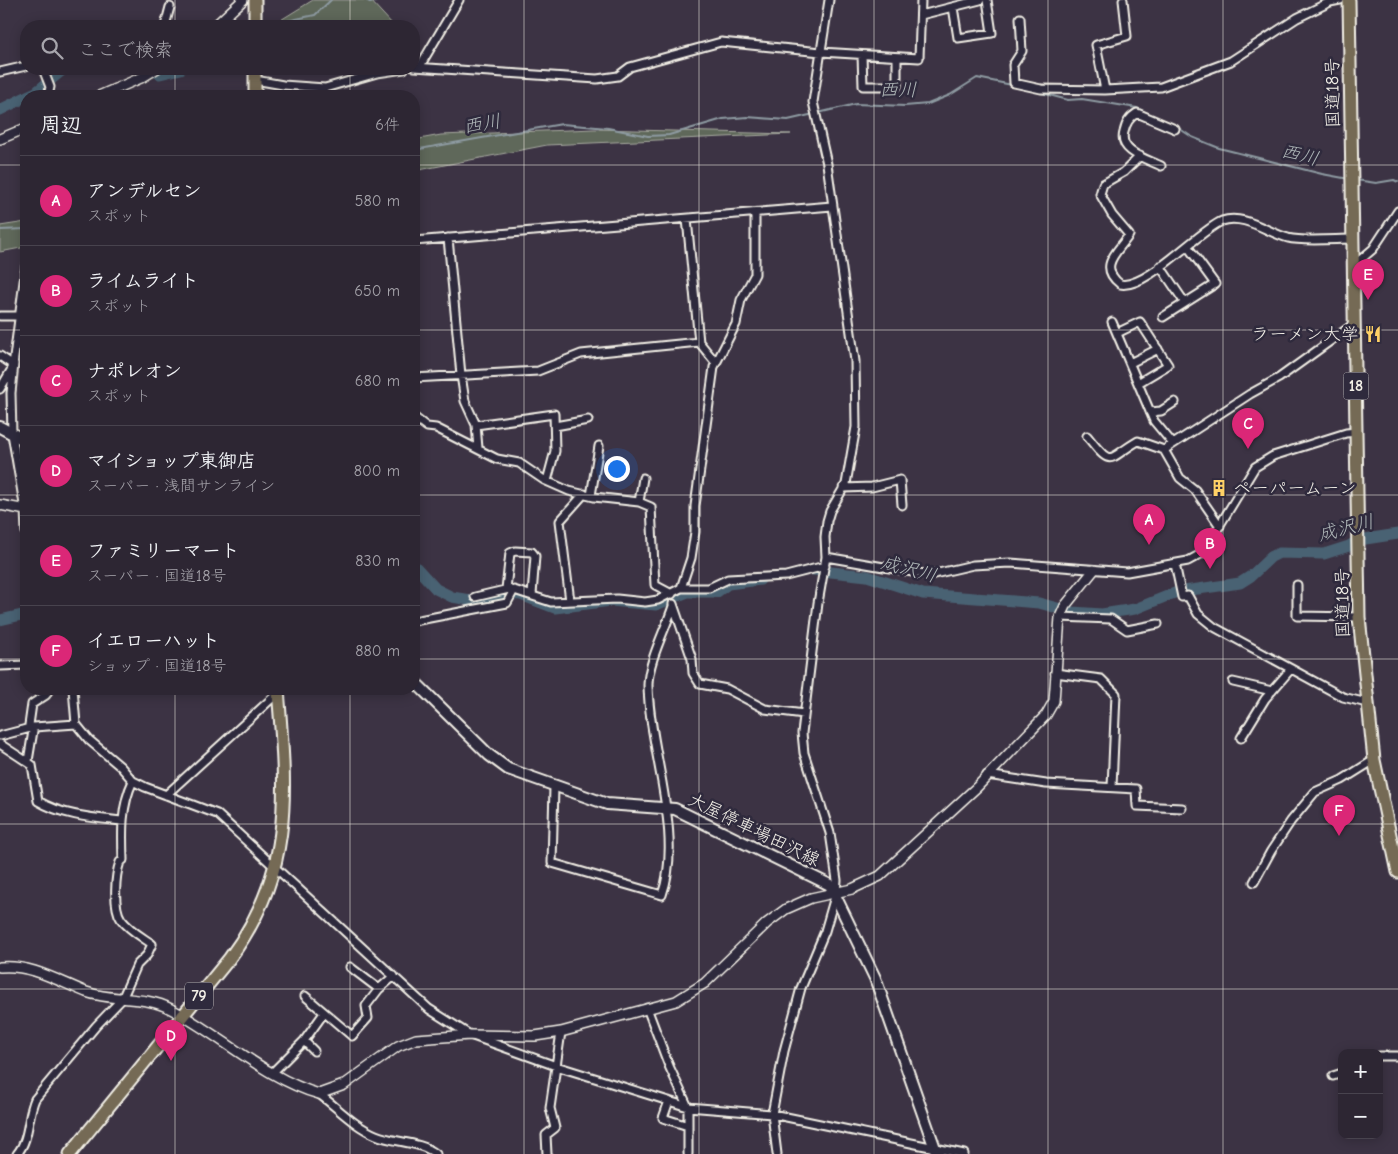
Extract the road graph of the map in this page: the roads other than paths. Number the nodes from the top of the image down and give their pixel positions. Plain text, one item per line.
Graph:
1 (243, 0) edge
2 (254, 0) edge
3 (459, 0) edge
4 (829, 0) edge
5 (921, 0) edge
6 (980, 0) edge
7 (987, 0) edge
8 (1123, 0) edge
9 (1340, 0) edge
10 (1349, 0) edge
11 (170, 7) dead end
12 (953, 7) junction
13 (921, 15) junction
14 (1020, 18) dead end
15 (167, 20) edge
16 (221, 20) edge
17 (255, 20) edge
18 (821, 52) junction
19 (862, 55) junction
20 (898, 57) junction
21 (420, 62) edge
22 (20, 67) edge
23 (420, 67) edge
24 (0, 72) edge
25 (46, 75) edge
26 (144, 75) edge
27 (255, 75) edge
28 (258, 75) edge
29 (371, 75) edge
30 (48, 90) edge
31 (111, 90) edge
32 (254, 90) edge
33 (1105, 90) junction
34 (1175, 128) dead end
35 (20, 131) edge
36 (0, 139) edge
37 (1140, 156) junction
38 (1161, 166) dead end
39 (832, 206) junction
40 (1398, 211) edge
41 (755, 213) junction
42 (687, 219) junction
43 (448, 238) junction
44 (1353, 239) junction
45 (420, 240) edge
46 (1188, 247) junction
47 (1160, 266) junction
48 (1353, 266) junction
49 (1186, 303) junction
50 (20, 314) edge
51 (0, 316) edge
52 (1163, 318) dead end
53 (20, 321) edge
54 (1112, 322) dead end
55 (1354, 324) junction
56 (1117, 333) junction
57 (699, 342) junction
58 (1158, 349) junction
59 (0, 356) edge
60 (716, 363) junction
61 (1130, 363) junction
62 (14, 365) junction
63 (461, 375) junction
64 (420, 378) edge
65 (1138, 383) junction
66 (0, 389) edge
67 (1175, 402) dead end
68 (1150, 412) junction
69 (588, 420) dead end
70 (420, 422) edge
71 (476, 425) junction
72 (555, 426) junction
73 (0, 427) edge
74 (1357, 432) junction
75 (12, 434) junction
76 (1087, 436) dead end
77 (20, 438) edge
78 (1173, 444) junction
79 (599, 446) dead end
80 (478, 448) junction
81 (1164, 450) junction
82 (20, 477) edge
83 (642, 478) dead end
84 (547, 481) junction
85 (843, 488) junction
86 (588, 495) junction
87 (639, 502) junction
88 (0, 505) edge
89 (902, 505) dead end
90 (20, 509) edge
91 (1220, 526) junction
92 (826, 557) junction
93 (1175, 564) junction
94 (825, 567) junction
95 (1094, 570) junction
96 (1297, 585) dead end
97 (681, 588) junction
98 (510, 593) junction
99 (532, 595) junction
100 (672, 596) junction
101 (475, 597) dead end
102 (570, 601) junction
103 (673, 606) junction
104 (1063, 612) junction
105 (1359, 617) junction
106 (420, 620) edge
107 (1158, 624) dead end
108 (20, 665) edge
109 (0, 666) edge
110 (1291, 669) junction
111 (1055, 673) junction
112 (1233, 682) dead end
113 (420, 687) edge
114 (1272, 691) junction
115 (46, 695) edge
116 (73, 695) edge
117 (274, 695) edge
118 (279, 695) edge
119 (1367, 703) junction
120 (804, 714) junction
121 (76, 724) junction
122 (31, 727) junction
123 (0, 736) edge
124 (1241, 738) dead end
125 (0, 744) edge
126 (1374, 760) junction
127 (28, 762) junction
128 (987, 774) junction
129 (133, 781) junction
130 (554, 787) junction
131 (1112, 787) junction
132 (166, 795) junction
133 (665, 807) junction
134 (1182, 808) dead end
135 (122, 822) junction
136 (275, 867) junction
137 (1398, 872) edge
138 (1254, 882) dead end
139 (836, 893) junction
140 (0, 967) edge
141 (350, 967) dead end
142 (394, 976) junction
143 (379, 989) junction
144 (305, 996) dead end
145 (122, 999) junction
146 (647, 1008) junction
147 (324, 1013) junction
148 (182, 1016) junction
149 (562, 1032) junction
150 (470, 1035) junction
151 (304, 1042) junction
152 (314, 1051) dead end
153 (1383, 1056) edge
154 (1398, 1056) edge
155 (556, 1066) junction
156 (273, 1072) junction
157 (1338, 1074) edge
158 (1333, 1076) dead end
159 (319, 1094) junction
160 (669, 1101) junction
161 (688, 1107) junction
162 (772, 1114) junction
163 (688, 1126) junction
164 (936, 1151) edge
165 (17, 1154) edge
166 (70, 1154) edge
167 (436, 1154) edge
168 (547, 1154) edge
169 (688, 1154) edge
170 (778, 1154) edge
171 (964, 1154) edge

1 - 16 street
2 - 17 main road
3 - 21 street
4 - 18 street
5 - 13 street
6 - 12 street
7 - 12 street
8 - 33 street
9 - 33 street
10 - 44 main road, 国道18号 / 18
11 - 15 street
12 - 13 street
13 - 20 street
14 - 33 street
18 - 19 street
18 - 23 street
18 - 39 street
19 - 20 street
19 - 20 street
22 - 24 street
25 - 30 street
26 - 31 street
27 - 32 main road
28 - 29 street
34 - 37 street
35 - 36 street
37 - 38 street
37 - 47 street
39 - 41 street
39 - 85 street
40 - 48 street
41 - 42 street
41 - 60 street
42 - 43 street
42 - 57 street
43 - 45 street
43 - 63 street
44 - 46 street
44 - 48 main road, 国道18号 / 18
46 - 47 street
46 - 49 street
47 - 49 street
48 - 55 main road, 国道18号 / 18
49 - 52 street
50 - 51 street
53 - 62 street
54 - 56 street
55 - 74 main road, 国道18号 / 18
55 - 78 street
56 - 58 street
56 - 61 street
57 - 60 street
57 - 63 street
58 - 61 street
58 - 65 street
59 - 62 street
60 - 97 street
61 - 65 street
62 - 66 street
62 - 75 street
63 - 64 street
63 - 71 street
65 - 68 street
67 - 68 street
68 - 78 street
69 - 72 street
70 - 80 street
71 - 72 street
71 - 80 street
72 - 84 street
73 - 75 main road
74 - 91 street
74 - 105 main road, 国道18号 / 18
75 - 77 main road
75 - 82 street
76 - 81 street
78 - 81 street
79 - 86 street
80 - 84 street
81 - 91 street
83 - 87 street
84 - 86 street
85 - 89 street
85 - 92 street
86 - 87 street
86 - 102 street
87 - 100 street
88 - 90 street
91 - 93 street
92 - 94 street
92 - 95 street
93 - 95 street
93 - 110 street
94 - 97 street
94 - 120 street
95 - 104 street
96 - 105 street
97 - 100 street
98 - 99 street
98 - 99 street
98 - 101 street
98 - 106 street
99 - 102 street
100 - 102 street
100 - 103 street
103 - 120 street
103 - 133 street
104 - 107 street
104 - 111 street
105 - 119 main road, 国道18号 / 18
108 - 109 street
110 - 114 street
110 - 119 street
111 - 128 street
111 - 131 street
112 - 114 street
113 - 130 main road, 大屋停車場田沢線
114 - 124 street
115 - 122 street
116 - 121 street
117 - 132 street
118 - 136 main road, 79
119 - 126 main road, 国道18号 / 18
120 - 139 street
121 - 122 street
121 - 129 street
122 - 123 street
122 - 127 street
125 - 127 street
126 - 137 main road, 国道18号 / 18
126 - 138 street
127 - 135 street
128 - 131 street
128 - 139 street
129 - 132 street
129 - 135 street
130 - 133 main road, 大屋停車場田沢線
130 - 133 street
131 - 134 street
132 - 136 street
133 - 139 main road, 大屋停車場田沢線
135 - 145 street
136 - 142 street
136 - 148 main road, 79
139 - 146 street
139 - 162 street
139 - 164 main road, 大屋停車場田沢線
140 - 145 street
141 - 143 street
142 - 143 street
142 - 150 street
143 - 147 street
144 - 147 street
145 - 148 street
145 - 165 street
146 - 149 street
146 - 161 street
147 - 151 street
148 - 156 street
148 - 166 main road, 79
149 - 150 street
149 - 155 street
150 - 155 street
150 - 159 street
151 - 152 street
151 - 156 street
153 - 154 street
155 - 160 street
155 - 168 street
156 - 159 street
157 - 158 street
159 - 167 street
160 - 161 street
160 - 163 street
161 - 162 street
161 - 163 street
162 - 164 street
162 - 170 street
163 - 169 street
164 - 171 street

